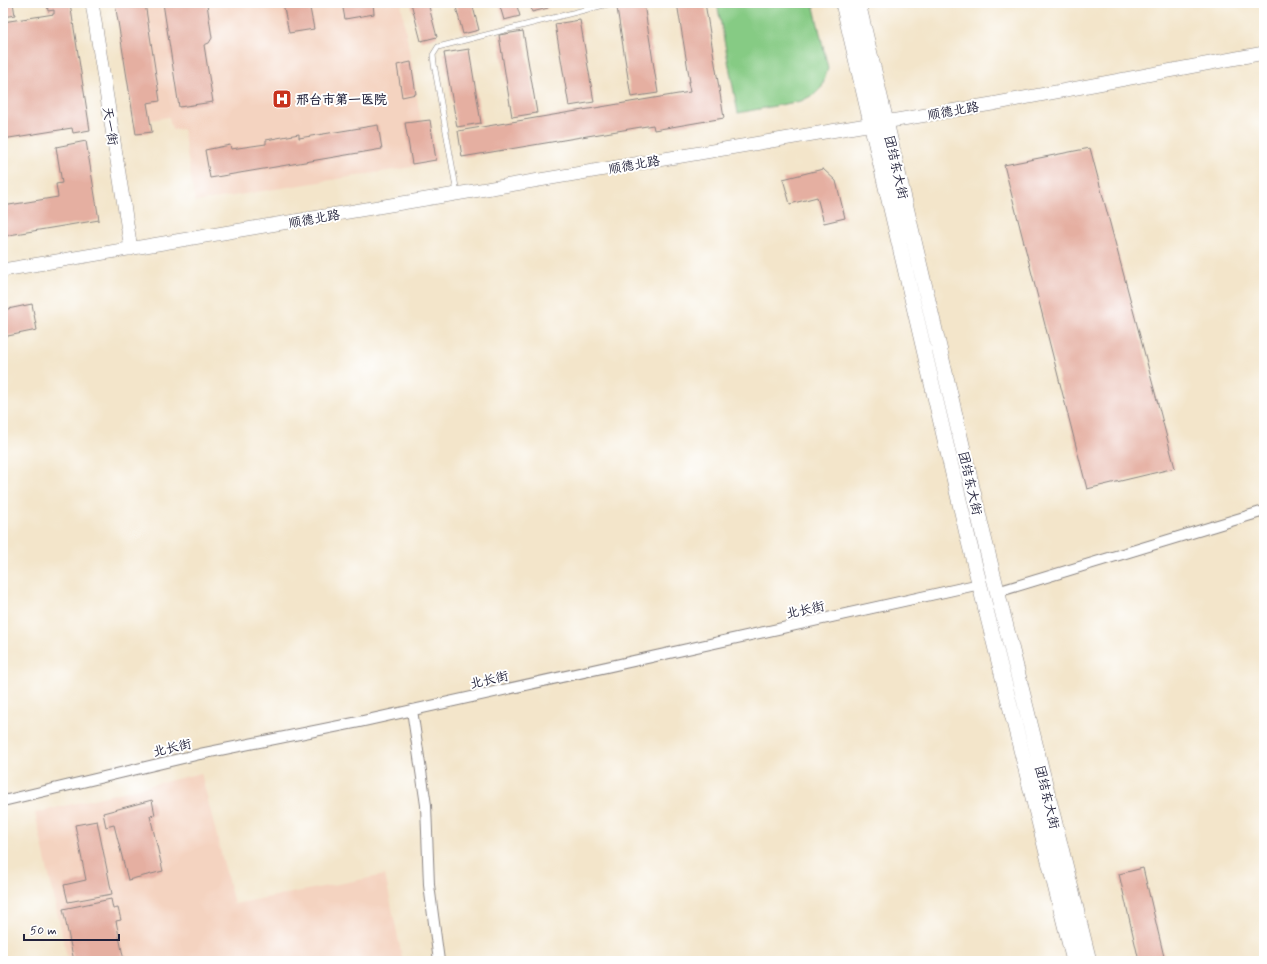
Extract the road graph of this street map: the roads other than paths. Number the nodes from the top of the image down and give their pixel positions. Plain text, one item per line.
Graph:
1 (92, 3) edge
2 (612, 3) edge
3 (843, 3) edge
4 (858, 3) edge
5 (1264, 53) edge
6 (879, 123) junction
7 (457, 194) junction
8 (131, 249) junction
9 (3, 270) edge
10 (1264, 511) edge
11 (980, 584) junction
12 (997, 592) junction
13 (412, 710) junction
14 (3, 801) edge
15 (439, 961) edge
16 (1074, 961) edge
17 (1089, 961) edge

1 - 8 street, 天一街
2 - 7 lane
3 - 6 main road, 团结东大街
4 - 6 main road, 团结东大街
5 - 6 street, 顺德北路
6 - 7 street, 顺德北路
6 - 11 main road, 团结东大街
6 - 12 main road, 团结东大街
7 - 8 street, 顺德北路
8 - 9 street, 顺德北路
10 - 12 street
11 - 13 street, 北长街
11 - 16 main road, 团结东大街
12 - 17 main road, 团结东大街
13 - 14 street, 北长街
13 - 15 street

